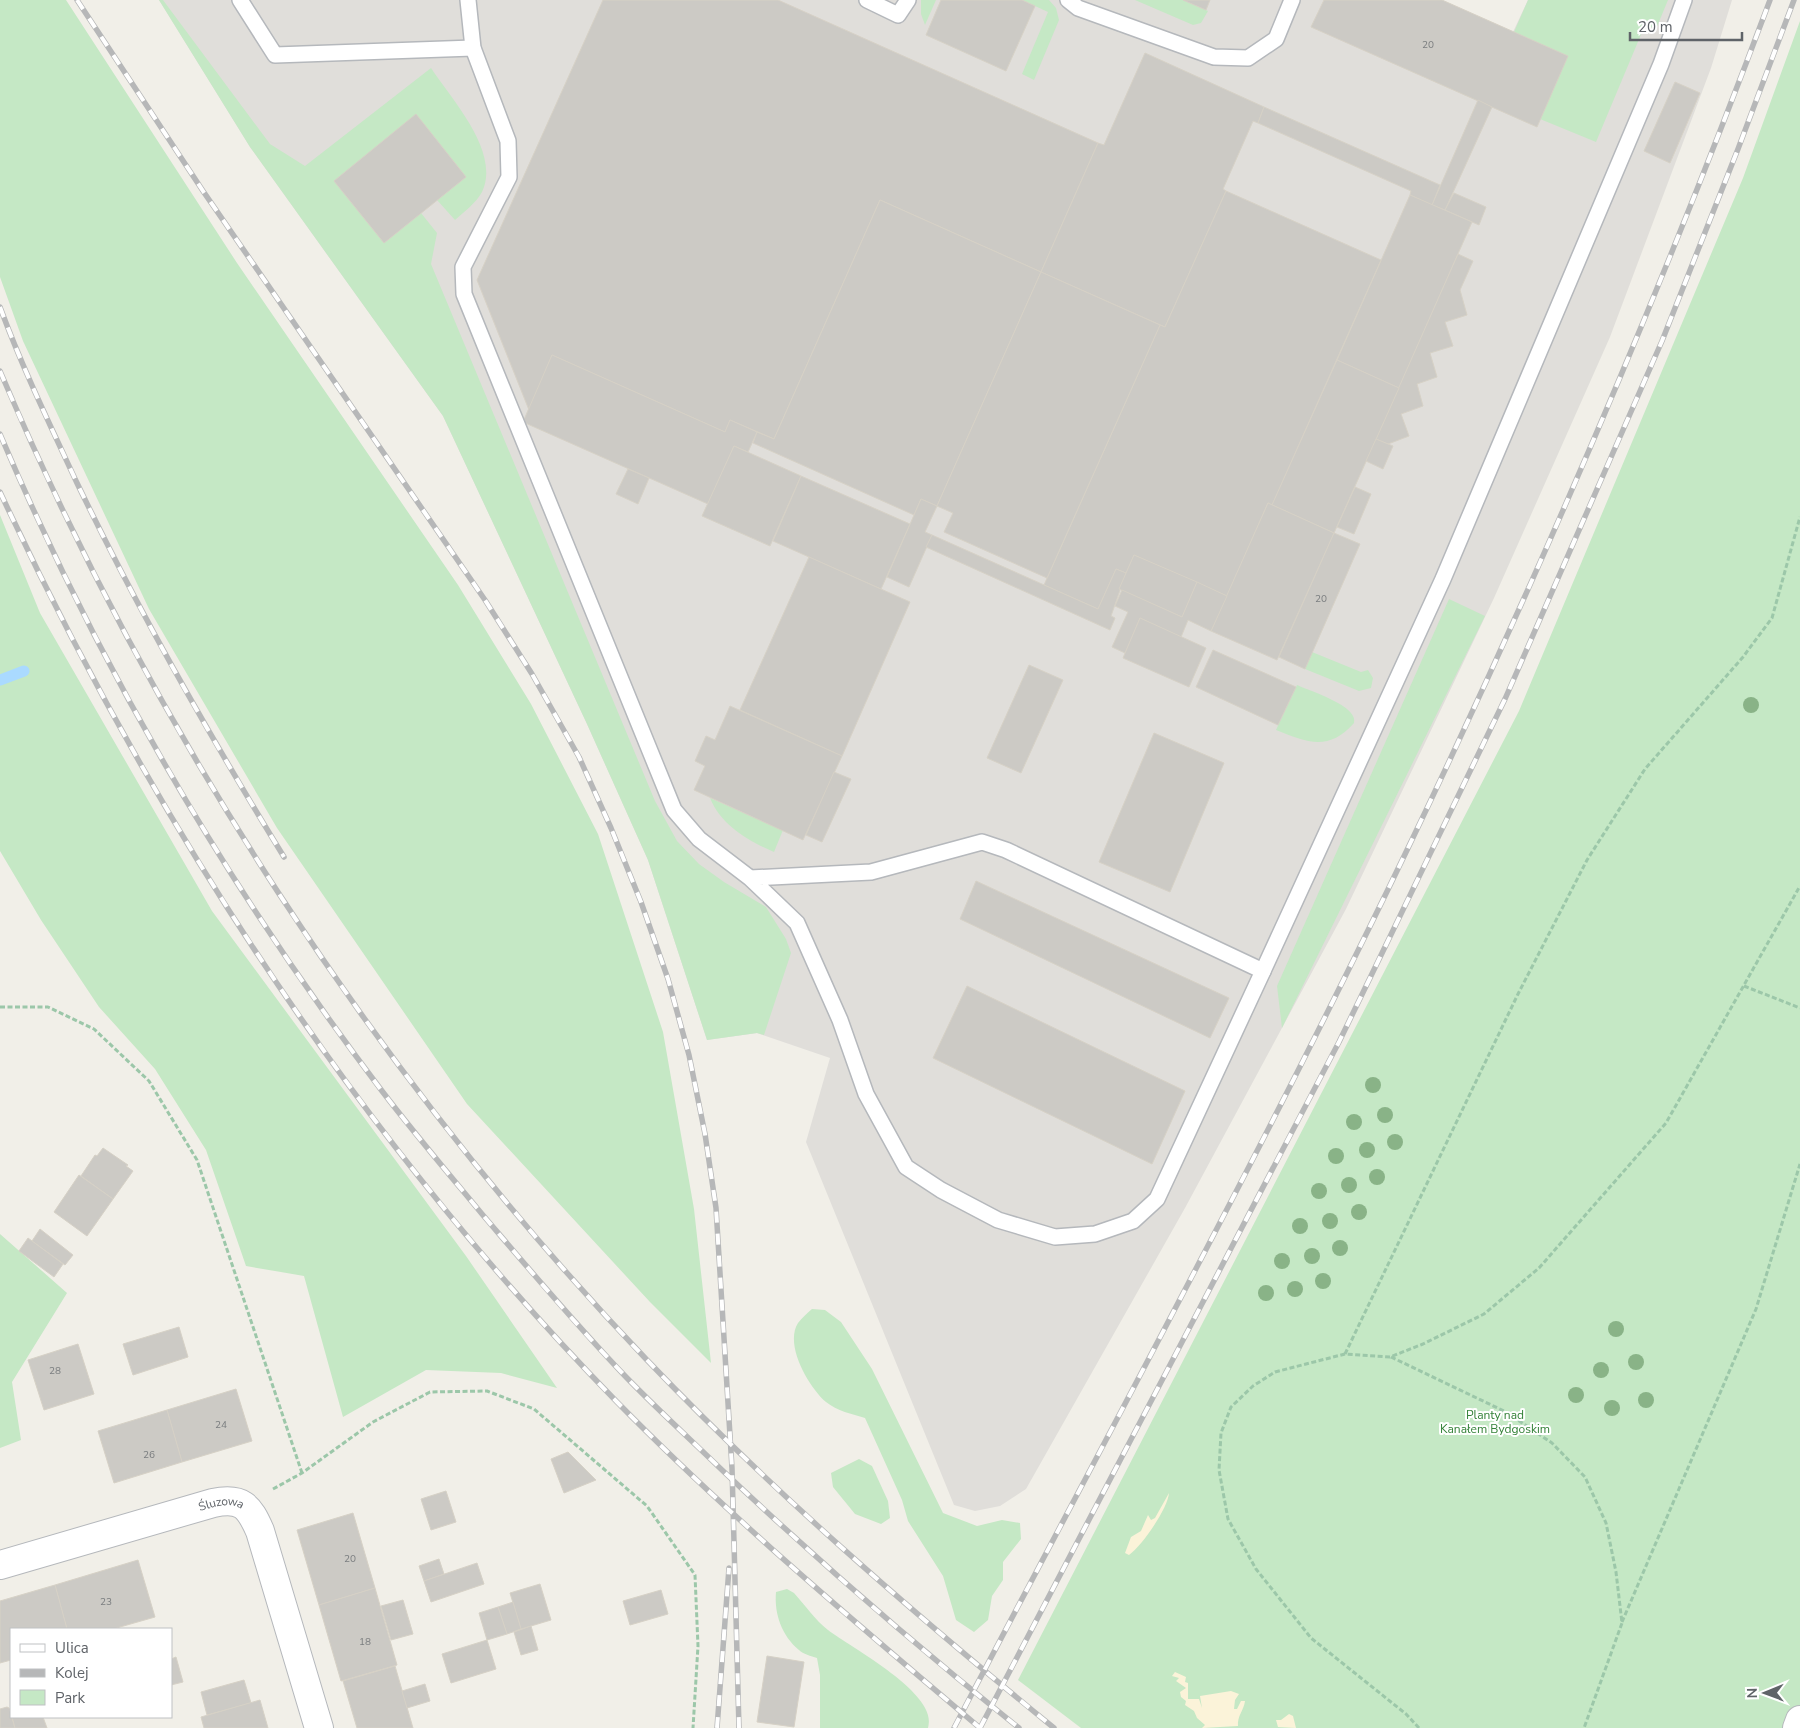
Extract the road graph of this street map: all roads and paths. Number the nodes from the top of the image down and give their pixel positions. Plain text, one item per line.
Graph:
1 (240, 0) edge
2 (468, 0) edge
3 (868, 0) edge
4 (908, 0) edge
5 (1068, 0) edge
6 (1292, 0) edge
7 (1684, 0) edge
8 (473, 48) junction
9 (1800, 517) edge
10 (750, 878) junction
11 (1800, 886) edge
12 (1263, 972) junction
13 (1744, 986) junction
14 (0, 1007) edge
15 (1800, 1008) edge
16 (1800, 1164) edge
17 (1345, 1354) junction
18 (1390, 1356) junction
19 (302, 1473) junction
20 (243, 1504) junction
21 (0, 1565) edge
22 (1622, 1624) junction
23 (1800, 1720) edge
24 (319, 1728) edge
25 (693, 1728) edge
26 (1419, 1728) edge
27 (1584, 1728) edge
28 (1797, 1728) edge

1 - 8 lane
2 - 8 lane
3 - 4 lane
5 - 6 lane
7 - 12 lane
8 - 10 lane
9 - 17 path
10 - 12 lane
10 - 12 lane
11 - 13 path
13 - 15 path
13 - 18 path
14 - 19 path
16 - 22 path
17 - 18 path
17 - 26 path
18 - 22 path
19 - 20 path
19 - 25 path
20 - 21 street, Śluzowa
20 - 24 street, Śluzowa
22 - 27 path
23 - 28 street

